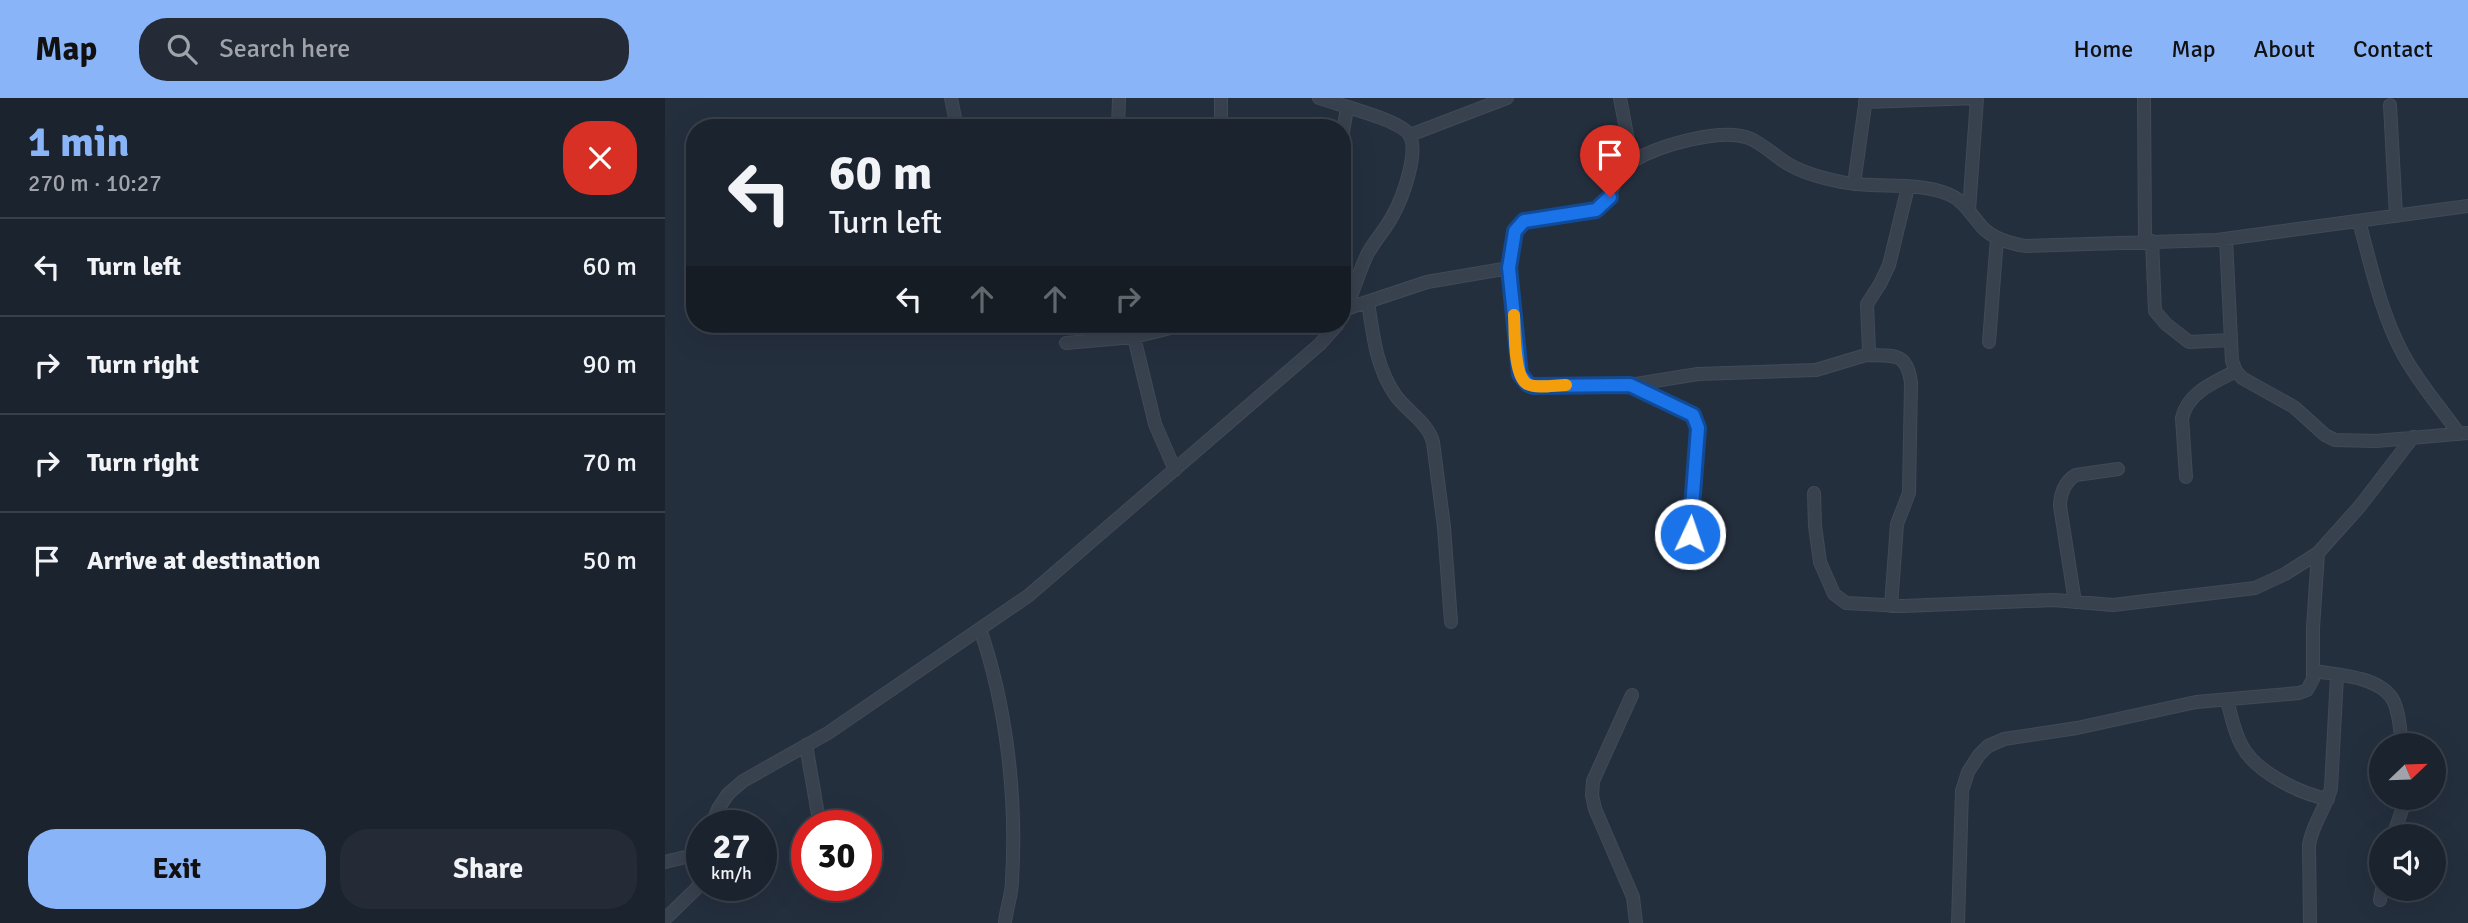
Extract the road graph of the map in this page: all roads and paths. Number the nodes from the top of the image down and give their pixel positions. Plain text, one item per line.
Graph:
1 (951, 98) edge
2 (1119, 98) edge
3 (1221, 98) edge
4 (1319, 98) edge
5 (1620, 98) edge
6 (1977, 98) edge
7 (2144, 98) edge
8 (1503, 99) edge
9 (1865, 100) edge
10 (2390, 105) dead end
11 (1347, 108) junction
12 (955, 119) edge
13 (1118, 119) edge
14 (1221, 119) edge
15 (1345, 119) edge
16 (1411, 135) junction
17 (1632, 161) junction
18 (1854, 184) junction
19 (1908, 187) junction
20 (2468, 206) edge
21 (1969, 210) junction
22 (2396, 216) junction
23 (2359, 221) junction
24 (1997, 237) junction
25 (2226, 239) junction
26 (2149, 241) junction
27 (1509, 268) junction
28 (1351, 295) edge
29 (1368, 302) junction
30 (1351, 309) edge
31 (1129, 333) edge
32 (1148, 333) edge
33 (1330, 333) edge
34 (1130, 337) junction
35 (2231, 340) junction
36 (1989, 342) dead end
37 (1066, 343) dead end
38 (1866, 355) junction
39 (2236, 371) junction
40 (1630, 385) junction
41 (2464, 433) edge
42 (2413, 438) junction
43 (2118, 469) dead end
44 (1175, 470) junction
45 (2186, 477) dead end
46 (1814, 493) dead end
47 (1690, 534) dead end
48 (2318, 553) junction
49 (2075, 602) junction
50 (1891, 606) junction
51 (1451, 622) dead end
52 (980, 629) junction
53 (2313, 671) junction
54 (2337, 676) junction
55 (1632, 695) dead end
56 (2227, 699) junction
57 (2400, 733) edge
58 (806, 745) junction
59 (2328, 799) junction
60 (717, 810) edge
61 (817, 810) edge
62 (686, 857) edge
63 (665, 862) edge
64 (686, 900) edge
65 (668, 919) edge
66 (1005, 923) edge
67 (1636, 923) edge
68 (1958, 923) edge
69 (2310, 923) edge

1 - 12 street
2 - 13 street
3 - 14 street
4 - 11 street
5 - 17 street
6 - 9 street
6 - 21 street
7 - 26 street
8 - 16 street
9 - 18 street
10 - 22 street
11 - 15 street
11 - 16 street
16 - 28 street
17 - 18 street
17 - 27 street
18 - 19 street
19 - 21 street
19 - 38 street
20 - 22 street
21 - 24 street
22 - 23 street
23 - 25 street
23 - 41 street
24 - 26 street
24 - 36 street
25 - 26 street
25 - 35 street
26 - 35 street
27 - 29 street
27 - 40 street
29 - 30 street
29 - 51 street
31 - 34 street
32 - 34 street
33 - 44 street
34 - 37 street
34 - 44 street
35 - 39 street
38 - 40 street
38 - 50 street
39 - 42 street
39 - 45 street
40 - 47 street
41 - 42 street
42 - 48 street
43 - 49 street
44 - 52 street
46 - 50 street
48 - 49 street
48 - 53 street
49 - 50 street
52 - 58 street
52 - 66 street
53 - 54 street
53 - 56 street
54 - 57 street
54 - 59 street
55 - 67 street
56 - 59 street
56 - 68 street
58 - 60 street
58 - 61 street
59 - 69 street
62 - 63 street
64 - 65 street

